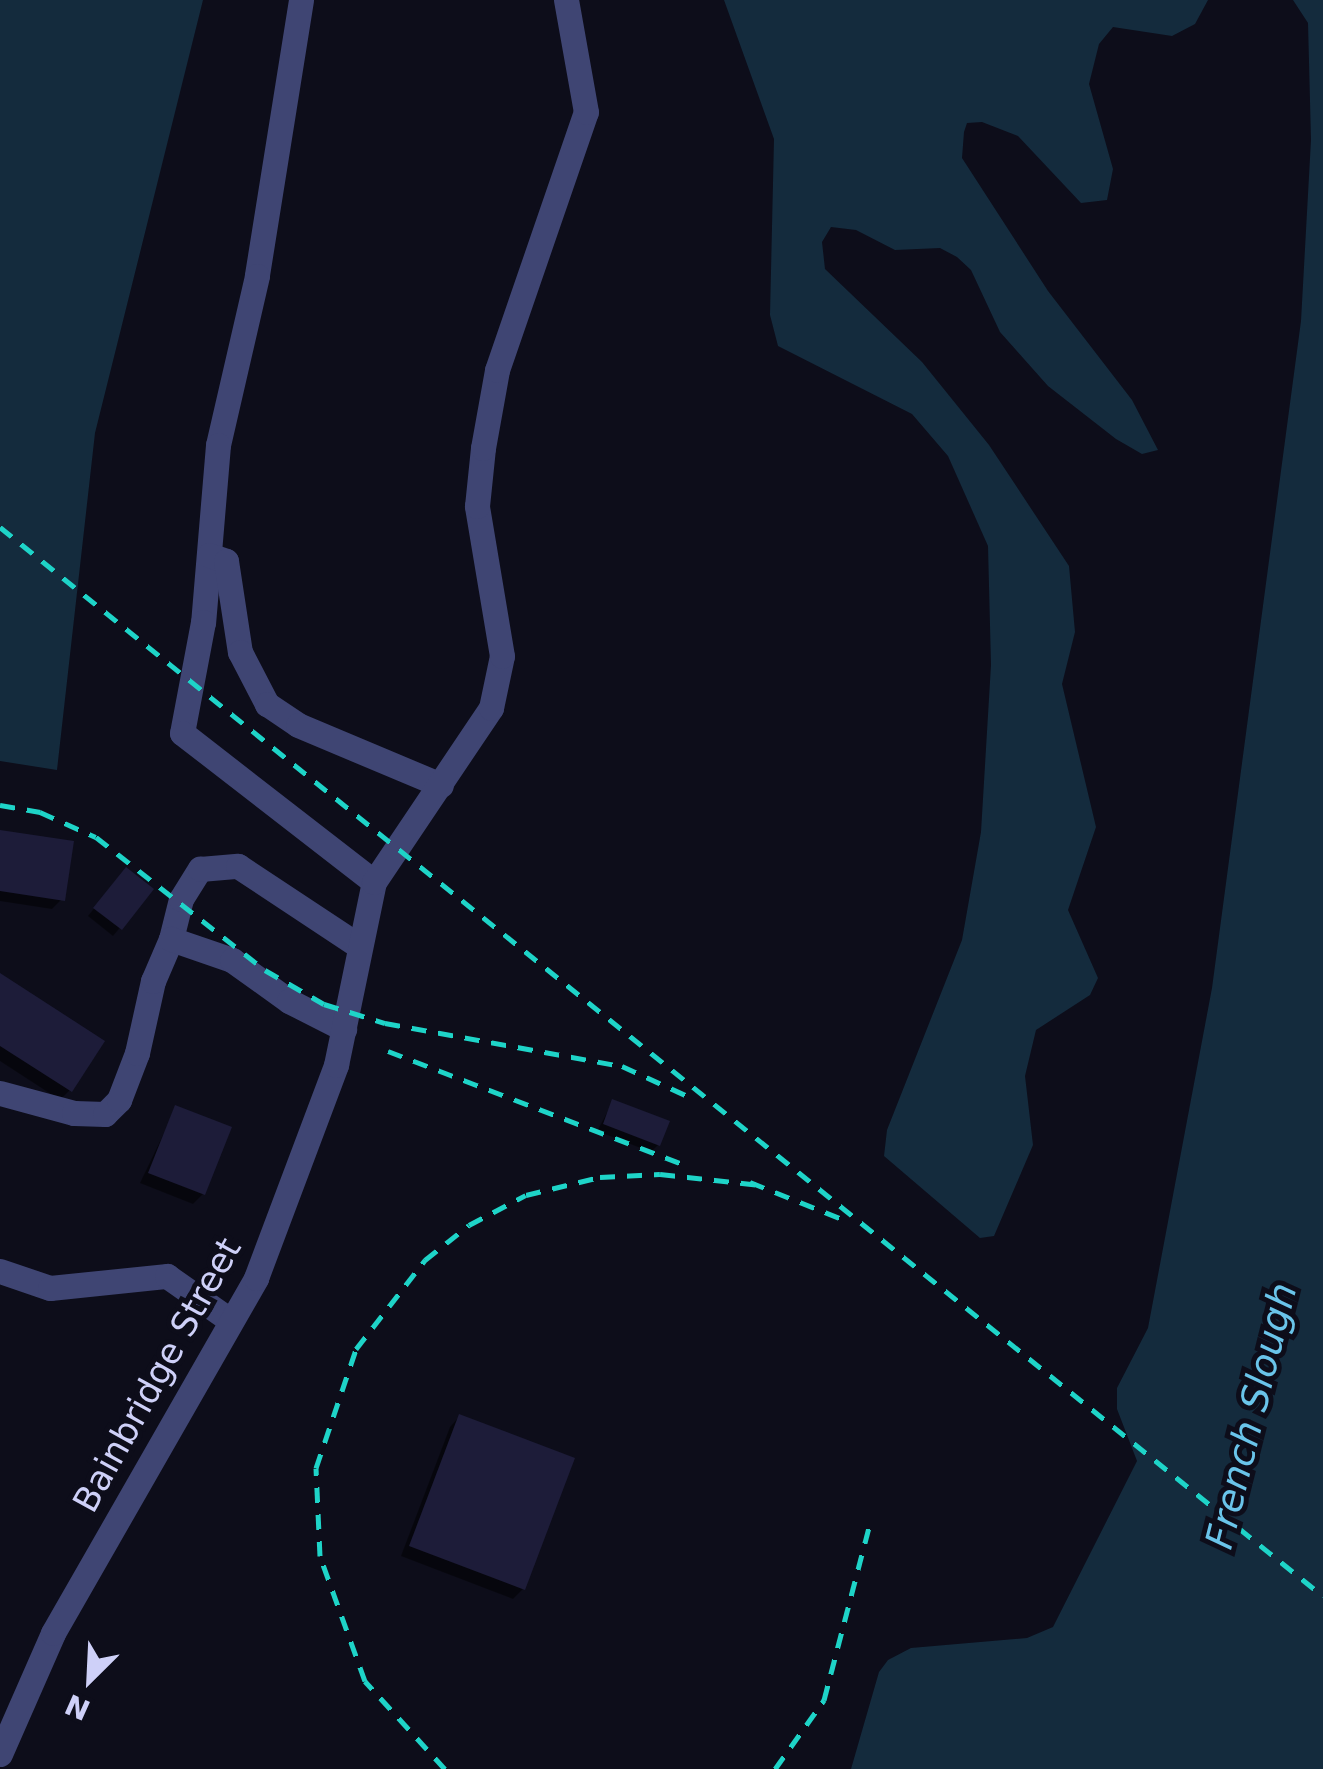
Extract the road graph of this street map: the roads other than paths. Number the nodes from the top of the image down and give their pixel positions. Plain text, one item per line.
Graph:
1 (302, 0) edge
2 (566, 0) edge
3 (209, 555) junction
4 (441, 786) junction
5 (374, 882) junction
6 (171, 938) junction
7 (359, 946) junction
8 (344, 1030) junction
9 (0, 1094) edge
10 (0, 1271) edge
11 (231, 1321) junction
12 (0, 1754) edge

1 - 3 street
2 - 4 street, Bainbridge Street
3 - 4 street
3 - 5 street
4 - 5 street, Bainbridge Street
5 - 7 street, Bainbridge Street
6 - 7 street
6 - 8 street
6 - 9 street
7 - 8 street, Bainbridge Street
8 - 11 street, Bainbridge Street
10 - 11 street
11 - 12 street, Bainbridge Street

